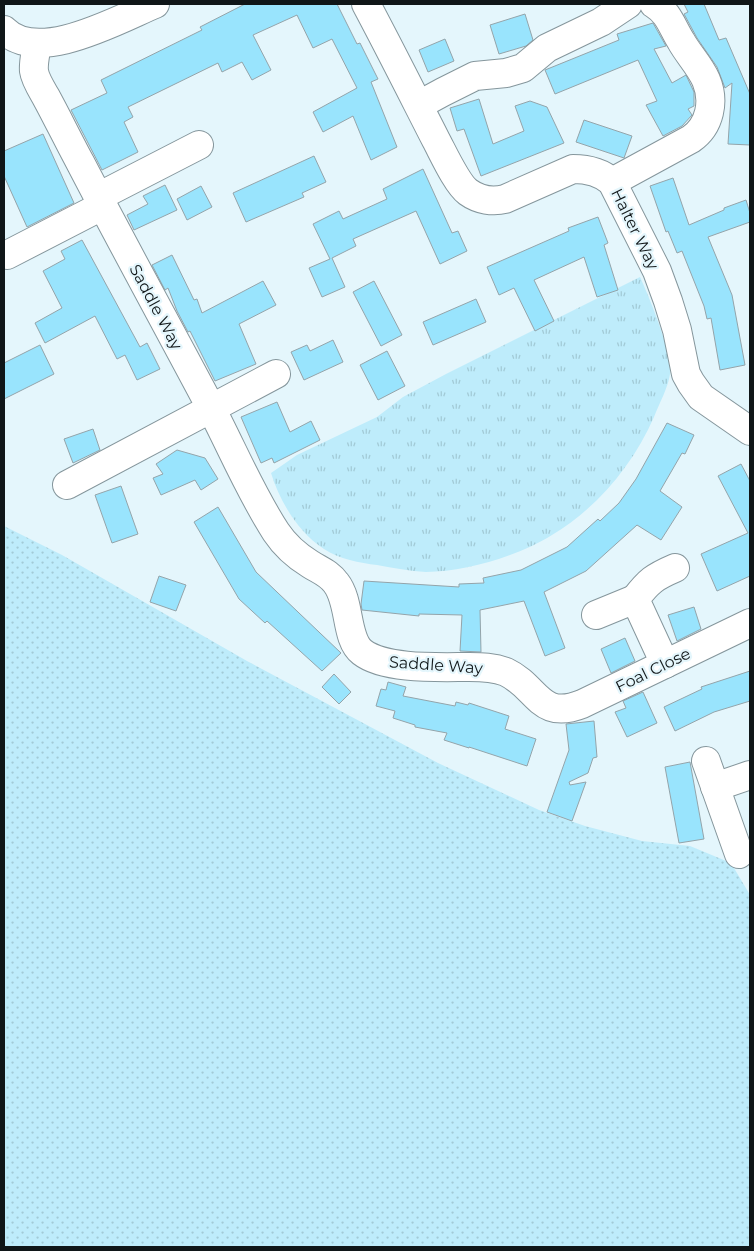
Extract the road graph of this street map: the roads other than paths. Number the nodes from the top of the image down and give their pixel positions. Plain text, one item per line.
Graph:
1 (154, 4) edge
2 (366, 4) edge
3 (628, 4) edge
4 (654, 4) edge
5 (4, 30) edge
6 (37, 43) junction
7 (418, 105) junction
8 (199, 144) dead end
9 (612, 182) junction
10 (100, 201) junction
11 (7, 255) dead end
12 (276, 374) dead end
13 (210, 408) junction
14 (750, 431) edge
15 (67, 485) dead end
16 (675, 568) dead end
17 (635, 599) junction
18 (596, 615) dead end
19 (750, 624) edge
20 (665, 664) junction
21 (554, 708) joint
22 (706, 761) dead end
23 (750, 775) edge
24 (715, 787) junction
25 (739, 854) dead end

1 - 6 street
2 - 7 street, Halter Way
3 - 7 street
4 - 9 street
5 - 6 street
6 - 10 street, Saddle Way
7 - 9 street, Halter Way
8 - 10 street
9 - 14 street, Halter Way
10 - 11 street
10 - 13 street, Saddle Way
12 - 13 street
13 - 15 street
13 - 21 street, Saddle Way
16 - 17 street
17 - 18 street
17 - 20 street
19 - 20 street, Foal Close
20 - 21 street, Foal Close
22 - 24 street
23 - 24 street
24 - 25 street

